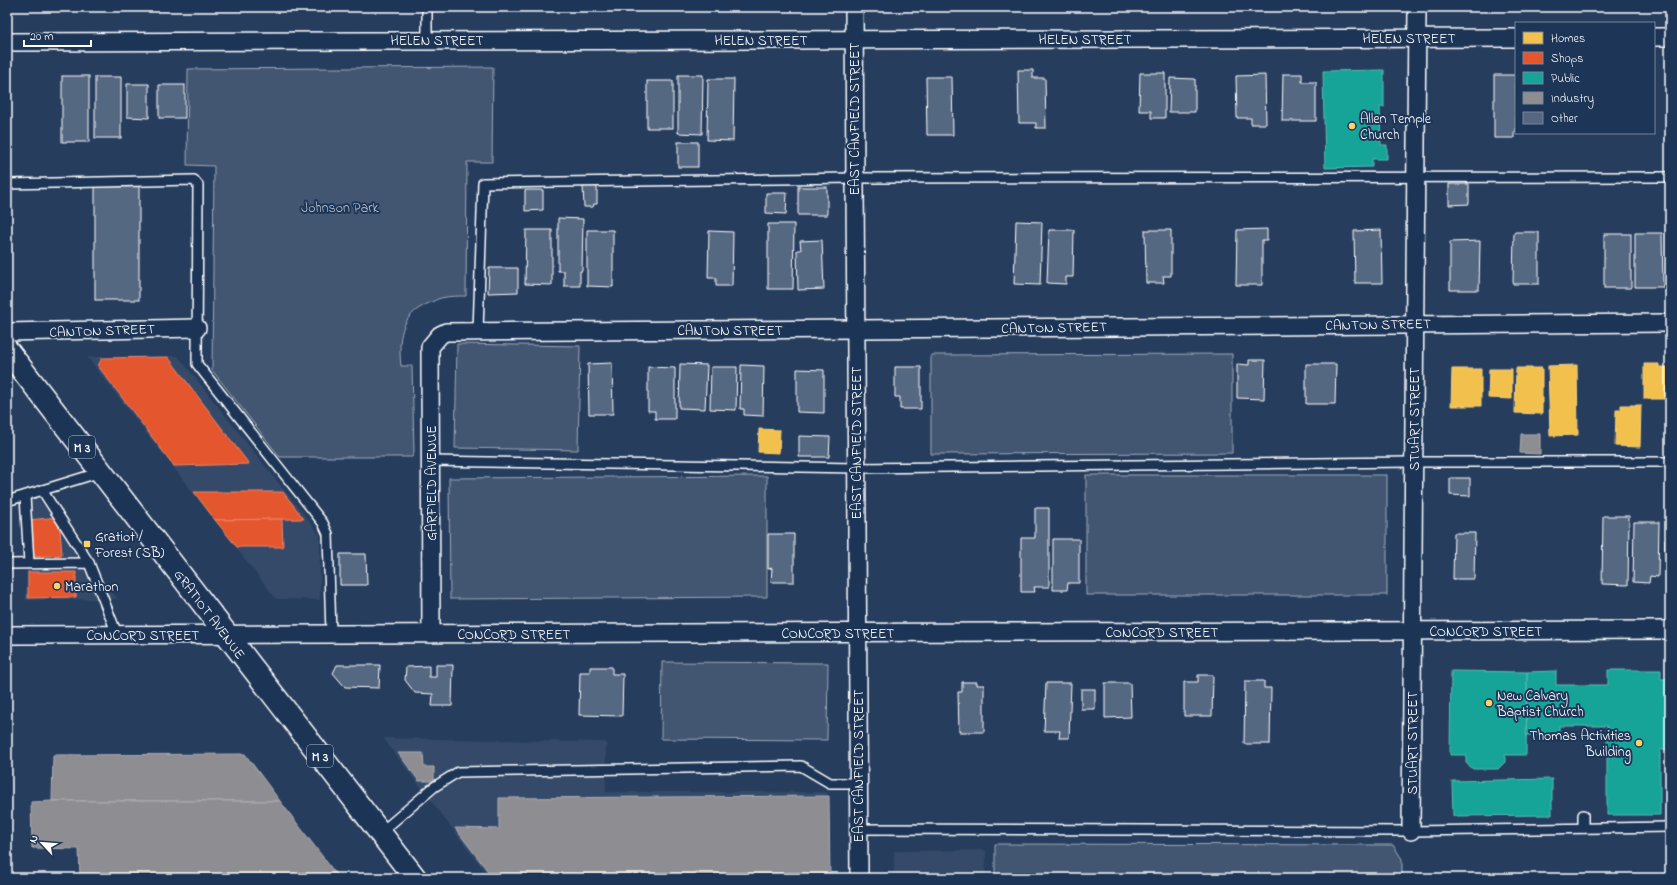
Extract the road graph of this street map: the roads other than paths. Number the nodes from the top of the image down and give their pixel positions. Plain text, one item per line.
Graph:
1 (427, 7) edge
2 (854, 7) edge
3 (1417, 7) edge
4 (1655, 37) edge
5 (1670, 37) edge
6 (1417, 38) junction
7 (1515, 38) edge
8 (426, 40) junction
9 (854, 40) junction
10 (7, 42) edge
11 (1670, 177) edge
12 (855, 178) junction
13 (1416, 178) junction
14 (7, 184) edge
15 (1670, 323) edge
16 (1415, 324) junction
17 (197, 328) junction
18 (856, 329) junction
19 (7, 332) edge
20 (478, 332) junction
21 (440, 335) joint
22 (7, 350) edge
23 (430, 461) junction
24 (1414, 462) junction
25 (1670, 462) edge
26 (856, 468) junction
27 (101, 472) junction
28 (42, 490) junction
29 (25, 496) junction
30 (7, 501) edge
31 (29, 563) junction
32 (89, 563) junction
33 (7, 564) edge
34 (1670, 630) edge
35 (1412, 631) junction
36 (858, 633) junction
37 (117, 634) junction
38 (331, 634) junction
39 (431, 634) junction
40 (7, 635) edge
41 (226, 635) junction
42 (858, 783) junction
43 (1583, 815) dead end
44 (1670, 827) edge
45 (1583, 828) junction
46 (859, 829) junction
47 (1411, 831) junction
48 (380, 833) junction
49 (415, 878) edge
50 (859, 878) edge

1 - 8 lane
2 - 9 street, EAST CANFIELD STREET
3 - 6 street, STUART STREET
4 - 5 street
6 - 7 street, HELEN STREET
6 - 9 street, HELEN STREET
6 - 13 street, STUART STREET
8 - 9 street, HELEN STREET
8 - 10 street, HELEN STREET
9 - 12 street, EAST CANFIELD STREET
11 - 13 lane
12 - 13 lane
12 - 18 street, EAST CANFIELD STREET
12 - 20 lane
13 - 16 street, STUART STREET
14 - 17 lane
15 - 16 street, CANTON STREET
16 - 18 street, CANTON STREET
16 - 24 street, STUART STREET
17 - 19 street, CANTON STREET
17 - 38 lane
18 - 20 street, CANTON STREET
18 - 26 street, EAST CANFIELD STREET
20 - 21 street, CANTON STREET
21 - 23 street, GARFIELD AVENUE
22 - 27 main road, GRATIOT AVENUE / M 3
23 - 26 lane
23 - 39 street, GARFIELD AVENUE
24 - 25 lane
24 - 26 lane
24 - 35 street, STUART STREET
26 - 36 street, EAST CANFIELD STREET
27 - 28 lane
27 - 41 main road, GRATIOT AVENUE / M 3
28 - 29 lane
28 - 32 lane
29 - 30 lane
29 - 31 lane
31 - 32 lane
31 - 33 lane
32 - 37 lane
34 - 35 street, CONCORD STREET
35 - 36 street, CONCORD STREET
35 - 47 street, STUART STREET
36 - 39 street, CONCORD STREET
36 - 42 street, EAST CANFIELD STREET
37 - 40 street, CONCORD STREET
37 - 41 street, CONCORD STREET
38 - 39 street, CONCORD STREET
38 - 41 street, CONCORD STREET
41 - 48 main road, GRATIOT AVENUE / M 3
42 - 46 street, EAST CANFIELD STREET
42 - 48 lane
43 - 45 lane
44 - 45 lane
45 - 47 lane
46 - 47 lane
46 - 50 street, EAST CANFIELD STREET
48 - 49 main road, GRATIOT AVENUE / M 3

